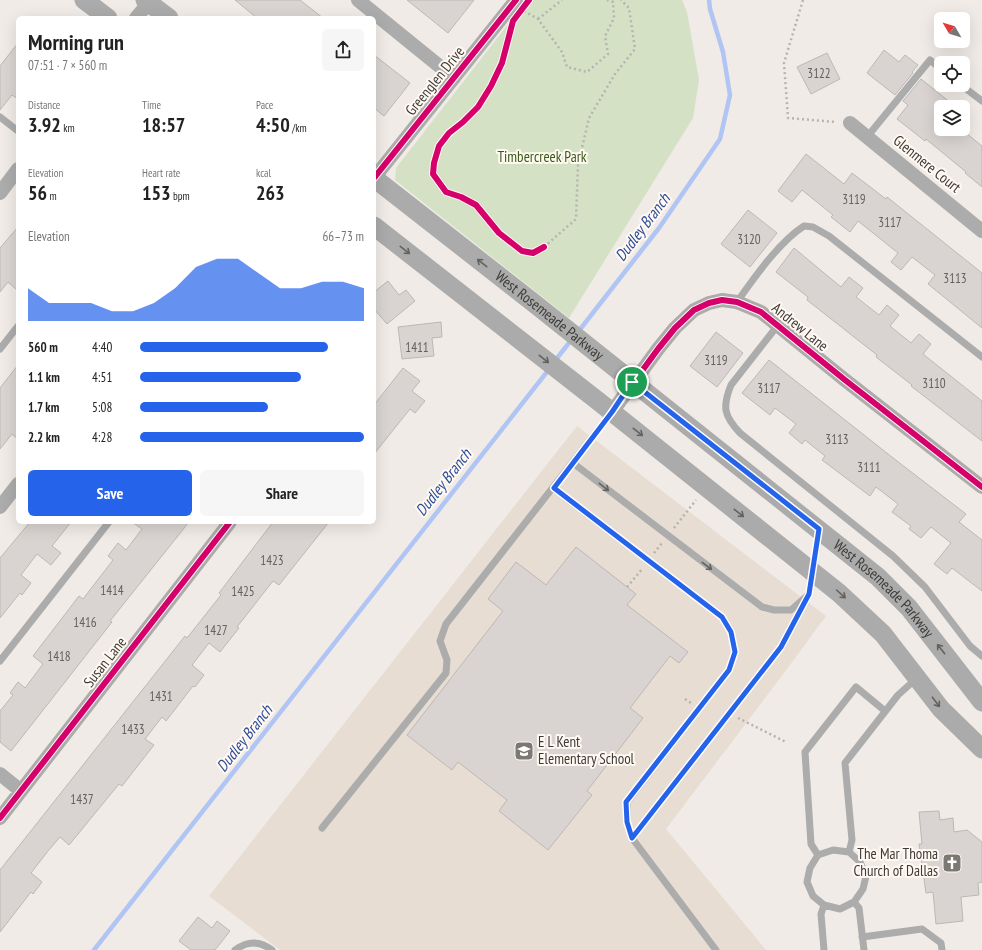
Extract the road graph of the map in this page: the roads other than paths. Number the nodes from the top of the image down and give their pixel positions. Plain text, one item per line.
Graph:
1 (84, 0) edge
2 (358, 0) edge
3 (148, 1) edge
4 (519, 5) edge
5 (105, 16) edge
6 (137, 16) edge
7 (166, 16) edge
8 (934, 63) edge
9 (454, 78) junction
10 (970, 92) edge
11 (982, 102) edge
12 (0, 116) edge
13 (850, 123) road end
14 (16, 129) edge
15 (867, 136) junction
16 (16, 172) edge
17 (376, 176) edge
18 (376, 180) edge
19 (0, 192) edge
20 (376, 228) edge
21 (982, 231) edge
22 (737, 302) junction
23 (778, 325) junction
24 (16, 329) edge
25 (0, 349) edge
26 (982, 357) edge
27 (632, 382) junction
28 (612, 412) junction
29 (573, 463) junction
30 (16, 487) edge
31 (982, 487) edge
32 (554, 488) junction
33 (0, 507) edge
34 (107, 524) edge
35 (228, 524) edge
36 (819, 529) junction
37 (813, 571) junction
38 (809, 594) junction
39 (982, 656) edge
40 (0, 661) edge
41 (917, 678) junction
42 (982, 702) edge
43 (885, 711) junction
44 (982, 749) edge
45 (0, 774) edge
46 (21, 791) junction
47 (0, 818) edge
48 (322, 828) dead end
49 (632, 838) junction
50 (849, 852) junction
51 (818, 855) junction
52 (854, 902) junction
53 (824, 905) junction
54 (862, 937) junction
55 (235, 950) edge
56 (272, 950) edge
57 (716, 950) edge
58 (824, 950) edge
59 (864, 950) edge
60 (942, 950) edge

1 - 5 main road
2 - 9 street
3 - 6 street
3 - 7 main road
4 - 9 street, Greenglen Drive
8 - 15 lane
9 - 17 street, Greenglen Drive
10 - 11 lane
12 - 14 lane
13 - 15 street, Glenmere Court
15 - 21 street, Glenmere Court
16 - 19 street
27 -> 18 main road, West Rosemeade Parkway
20 -> 28 main road, West Rosemeade Parkway
22 - 23 street, Andrew Lane
22 - 26 lane
22 - 27 street, Andrew Lane
23 - 31 street, Andrew Lane
23 - 39 lane
24 - 25 lane
27 - 28 street, Andrew Lane
27 - 36 main road, West Rosemeade Parkway
28 - 29 lane
28 -> 37 main road, West Rosemeade Parkway
29 - 32 lane
29 -> 38 lane
30 - 33 street
32 - 48 lane
32 - 49 lane
34 - 40 lane
35 - 46 street, Susan Lane
36 - 37 lane
42 -> 36 main road, West Rosemeade Parkway
37 - 38 lane
37 -> 41 main road, West Rosemeade Parkway
38 - 49 lane
41 - 43 lane
41 -> 44 main road, West Rosemeade Parkway
43 - 50 lane
43 - 51 lane
45 - 46 street
46 - 47 street, Susan Lane
49 - 57 lane
50 - 51 lane
50 - 52 lane
51 - 53 lane
52 - 53 lane
52 - 54 lane
53 - 58 lane
54 - 59 lane
54 - 60 lane
55 - 56 lane

